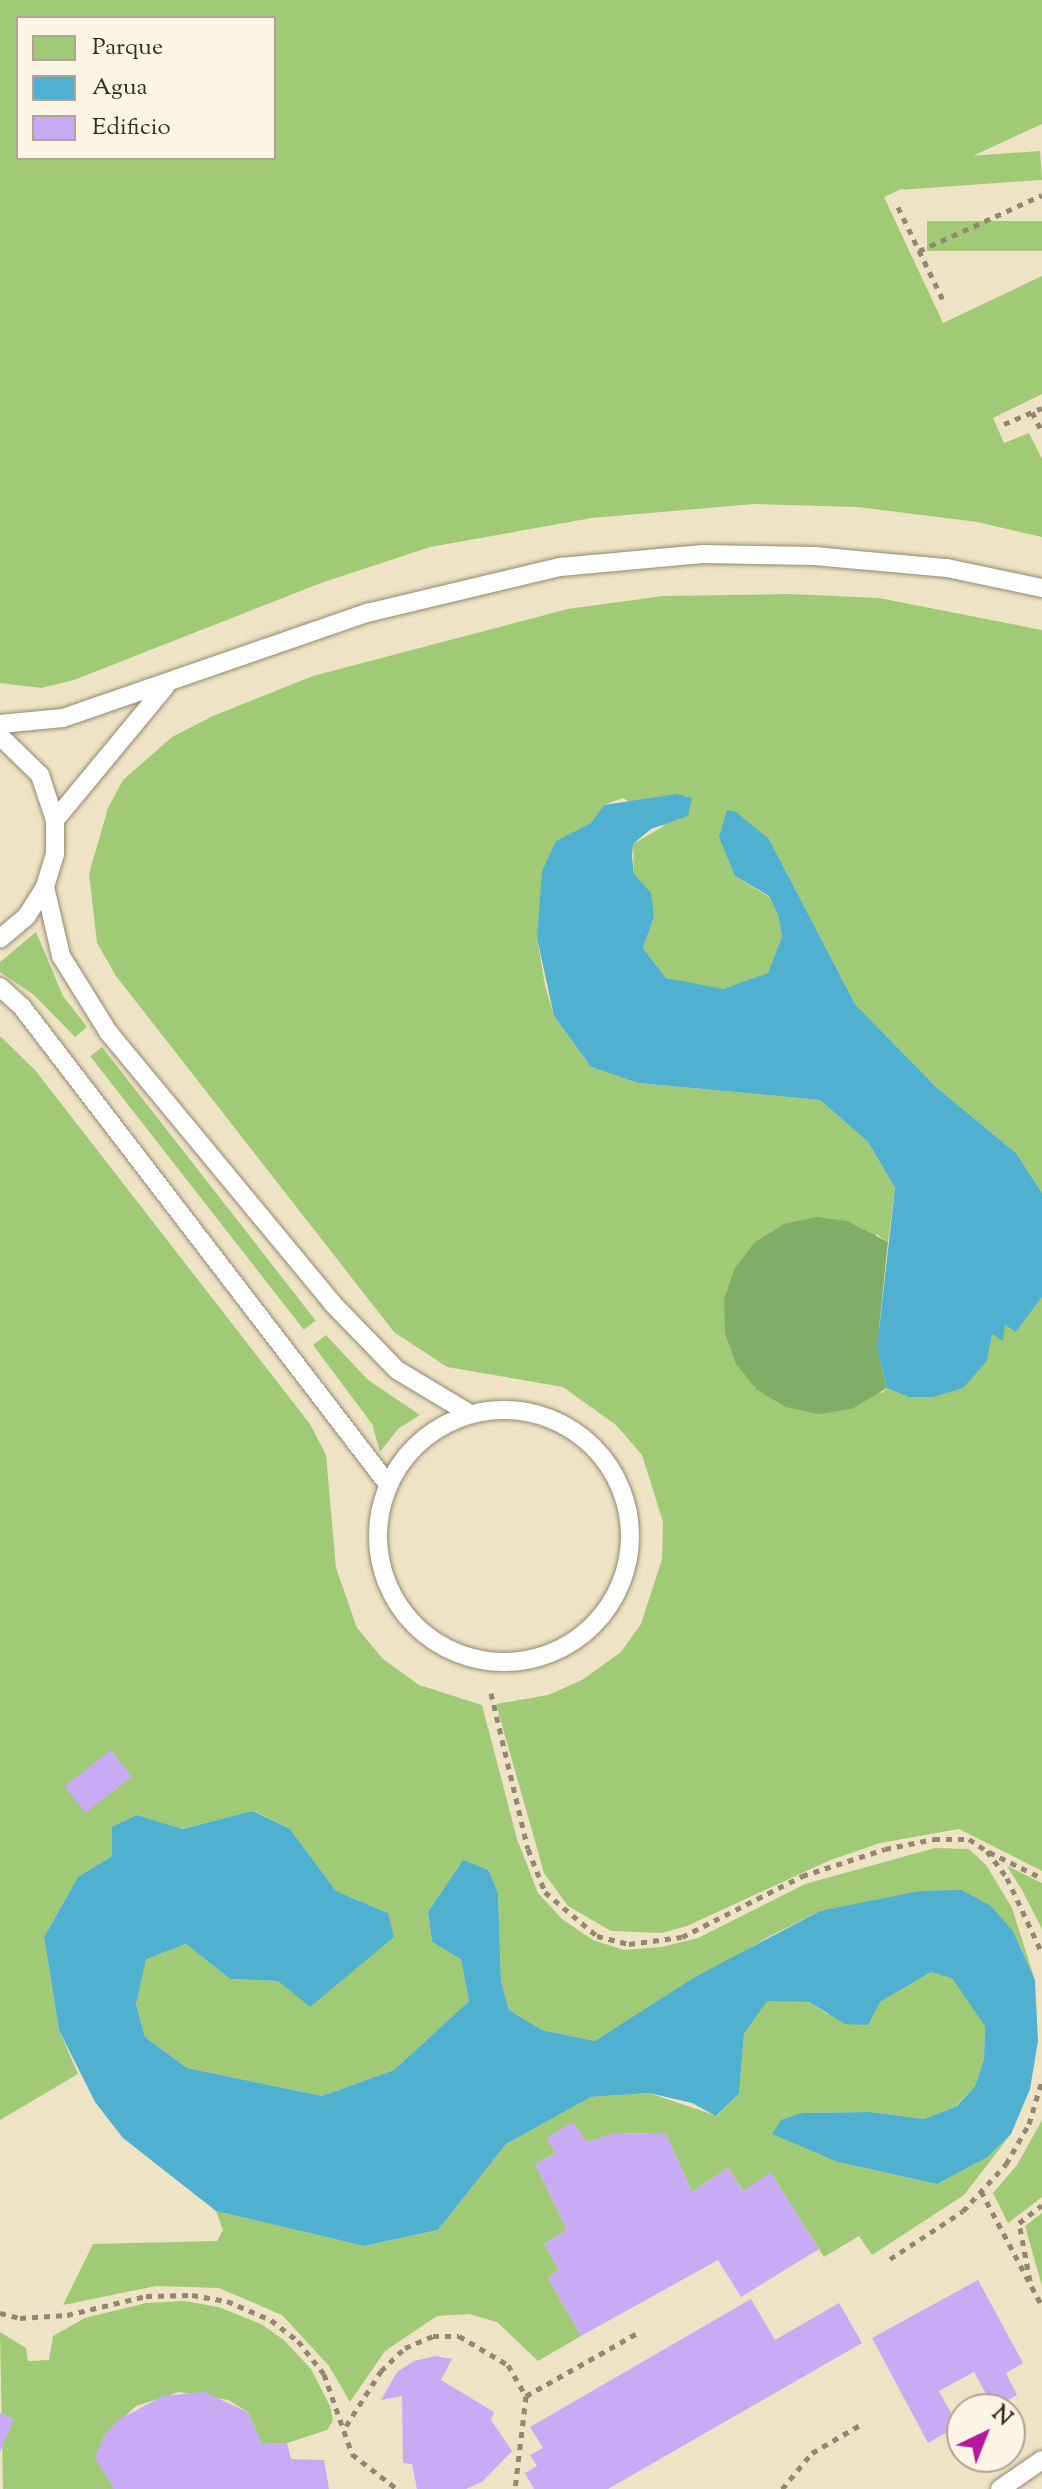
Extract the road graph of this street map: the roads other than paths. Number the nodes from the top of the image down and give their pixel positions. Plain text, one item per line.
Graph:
1 (1042, 588) edge
2 (165, 687) junction
3 (0, 724) edge
4 (0, 736) edge
5 (55, 820) junction
6 (45, 887) junction
7 (0, 939) edge
8 (0, 987) edge
9 (467, 1412) junction
10 (387, 1483) junction
11 (1042, 2460) edge
12 (1000, 2489) edge

1 - 2 lane
2 - 3 lane
2 - 5 lane
4 - 5 lane
5 - 6 lane
6 - 7 lane
6 - 9 lane
8 - 10 lane
9 - 10 lane
9 - 10 lane
11 - 12 lane

